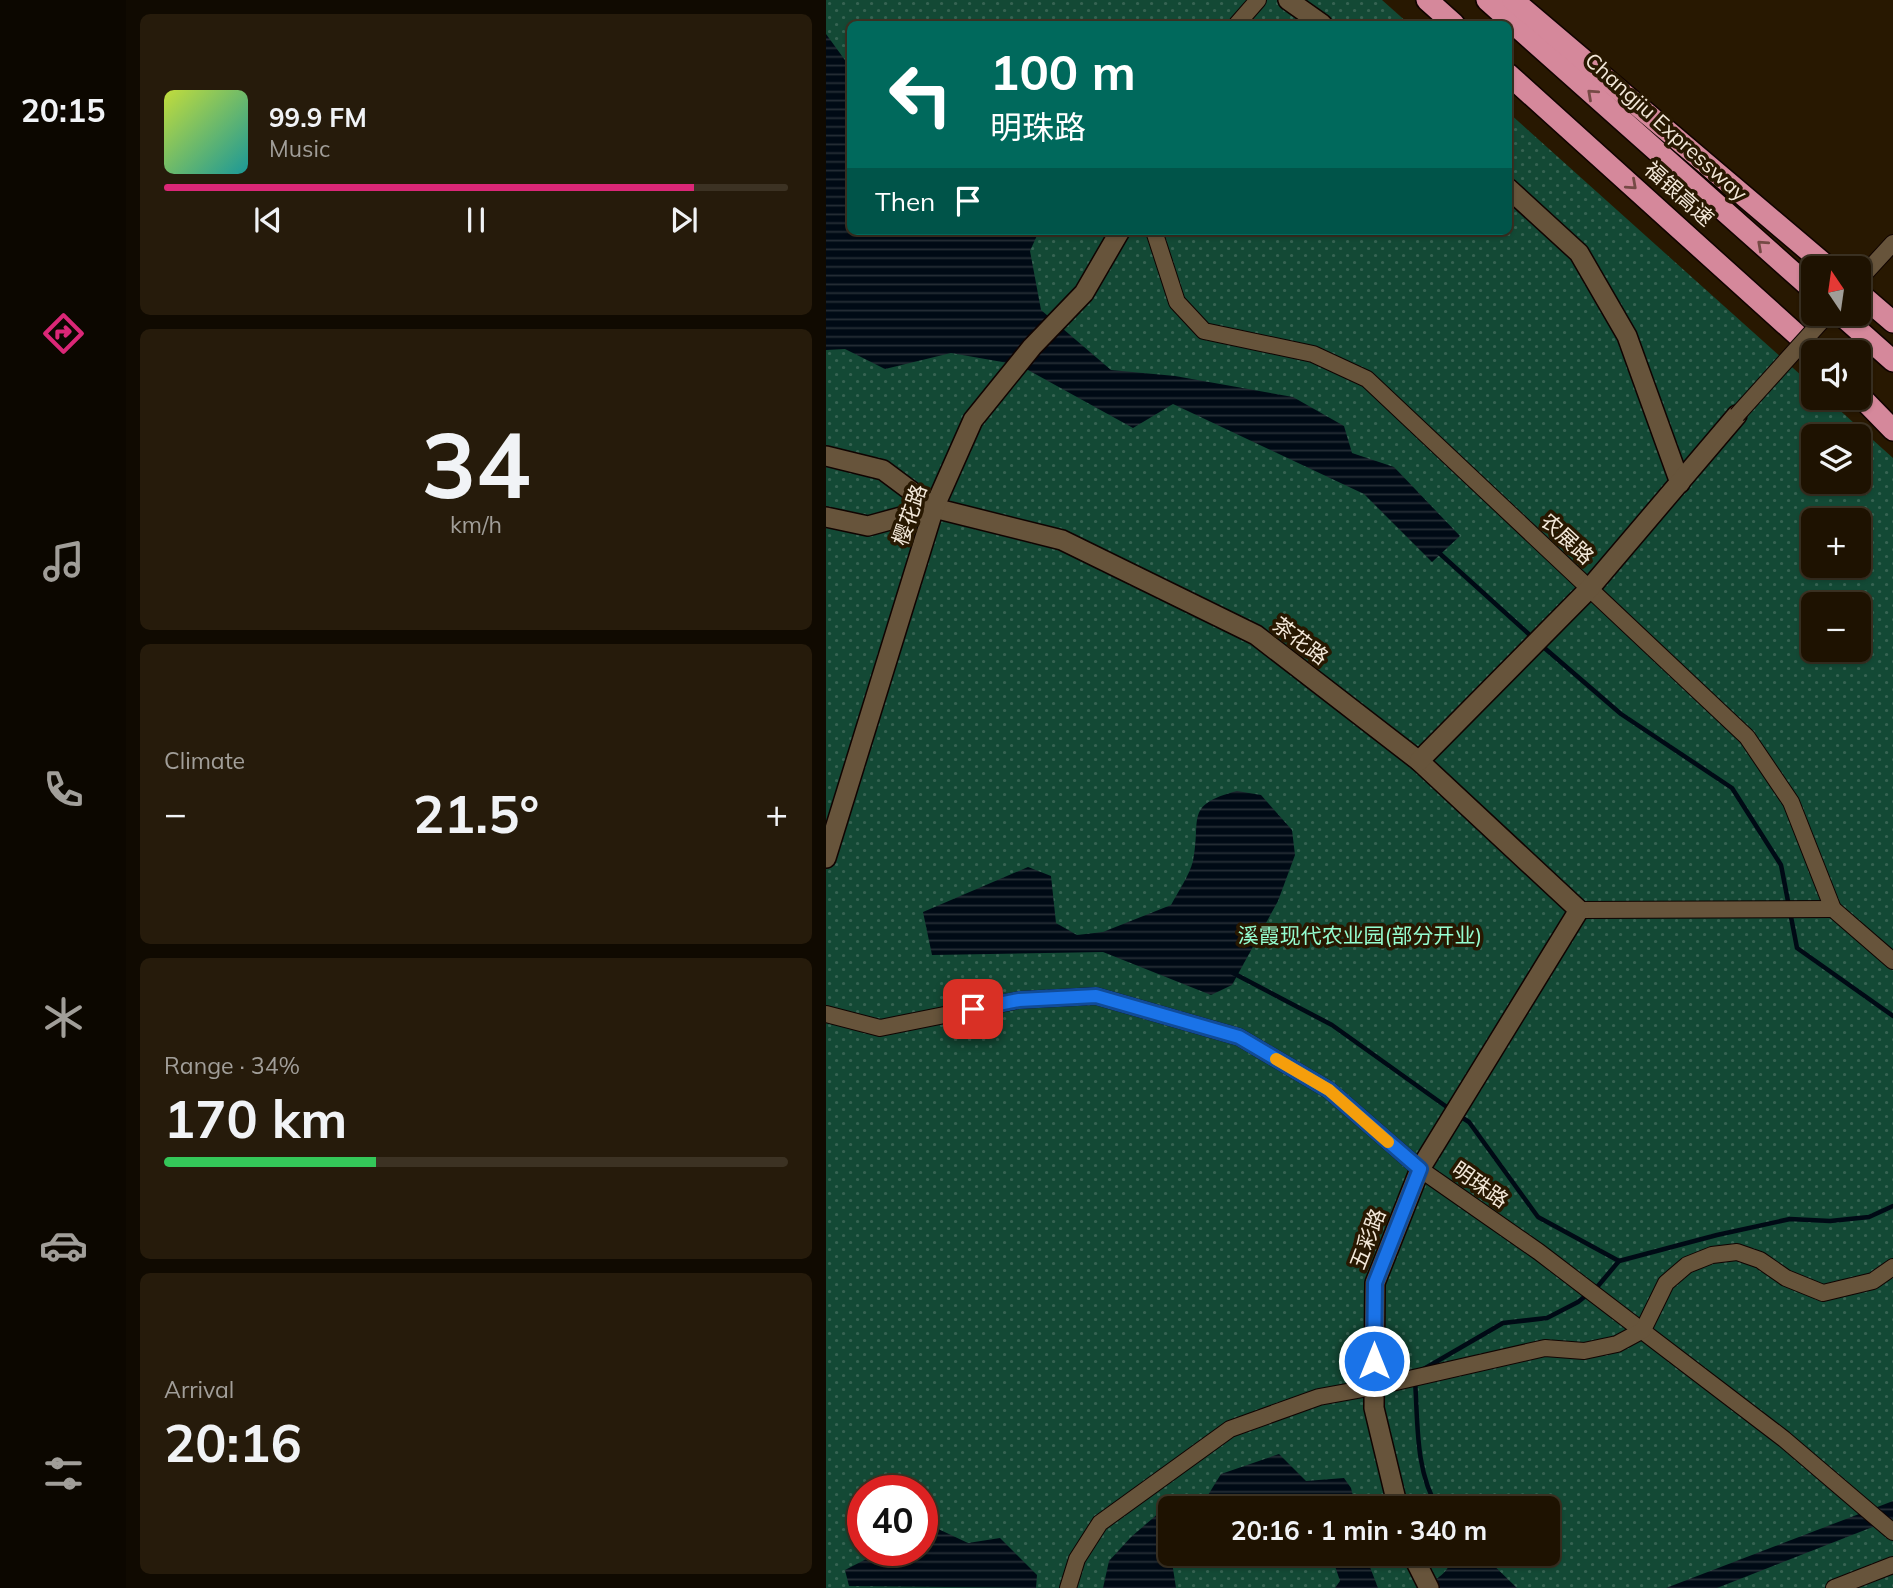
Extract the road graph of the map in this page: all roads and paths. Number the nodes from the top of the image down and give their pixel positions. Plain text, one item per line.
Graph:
1 (1258, 0) edge
2 (1288, 0) edge
3 (1427, 0) edge
4 (1487, 0) edge
5 (1513, 0) edge
6 (1240, 21) edge
7 (1318, 21) edge
8 (1451, 21) edge
9 (1511, 21) edge
10 (1512, 22) edge
11 (1512, 78) edge
12 (1512, 192) edge
13 (1118, 235) edge
14 (1155, 235) edge
15 (1893, 243) edge
16 (1815, 256) edge
17 (1871, 267) edge
18 (1801, 279) edge
19 (1871, 303) edge
20 (1893, 322) edge
21 (1817, 326) edge
22 (1854, 326) edge
23 (1803, 340) edge
24 (1893, 361) edge
25 (1871, 403) edge
26 (1871, 406) edge
27 (1737, 415) joint
28 (1893, 422) edge
29 (1893, 430) edge
30 (826, 456) edge
31 (1680, 483) junction
32 (934, 508) junction
33 (826, 517) edge
34 (1589, 589) junction
35 (1419, 761) junction
36 (826, 858) edge
37 (1833, 909) junction
38 (1579, 910) junction
39 (1893, 961) edge
40 (826, 1014) edge
41 (1420, 1169) junction
42 (1893, 1267) edge
43 (1643, 1330) junction
44 (1374, 1387) junction
45 (1395, 1496) edge
46 (1893, 1532) edge
47 (1893, 1565) edge
48 (1418, 1566) edge
49 (1068, 1588) edge
50 (1429, 1588) edge
51 (1833, 1588) edge

1 - 6 street
2 - 7 street
3 - 8 highway
9 -> 4 highway, Changjiu Expressway
5 - 16 highway
18 -> 10 highway, Changjiu Expressway
11 -> 23 highway, 福银高速
12 - 31 street
13 - 32 street, 樱花路
14 - 34 street, 农展路
15 - 17 street
19 - 20 highway
21 - 27 street, bridge
22 - 24 highway
25 - 28 highway
26 - 29 highway
27 - 31 street
30 - 32 street
31 - 34 street
32 - 33 street
32 - 35 street, 茶花路
32 - 36 street, 樱花路
34 - 35 street
34 - 37 street, 农展路
35 - 38 street, 茶花路
37 - 38 street
37 - 39 street, 农展路
38 - 41 street, 五彩路
40 - 41 street, 明珠路
41 - 43 street, 明珠路
41 - 44 street, 五彩路
42 - 43 street
43 - 44 street
43 - 46 street, 明珠路
44 - 45 street, 五彩路
44 - 49 street
47 - 51 street
48 - 50 street

